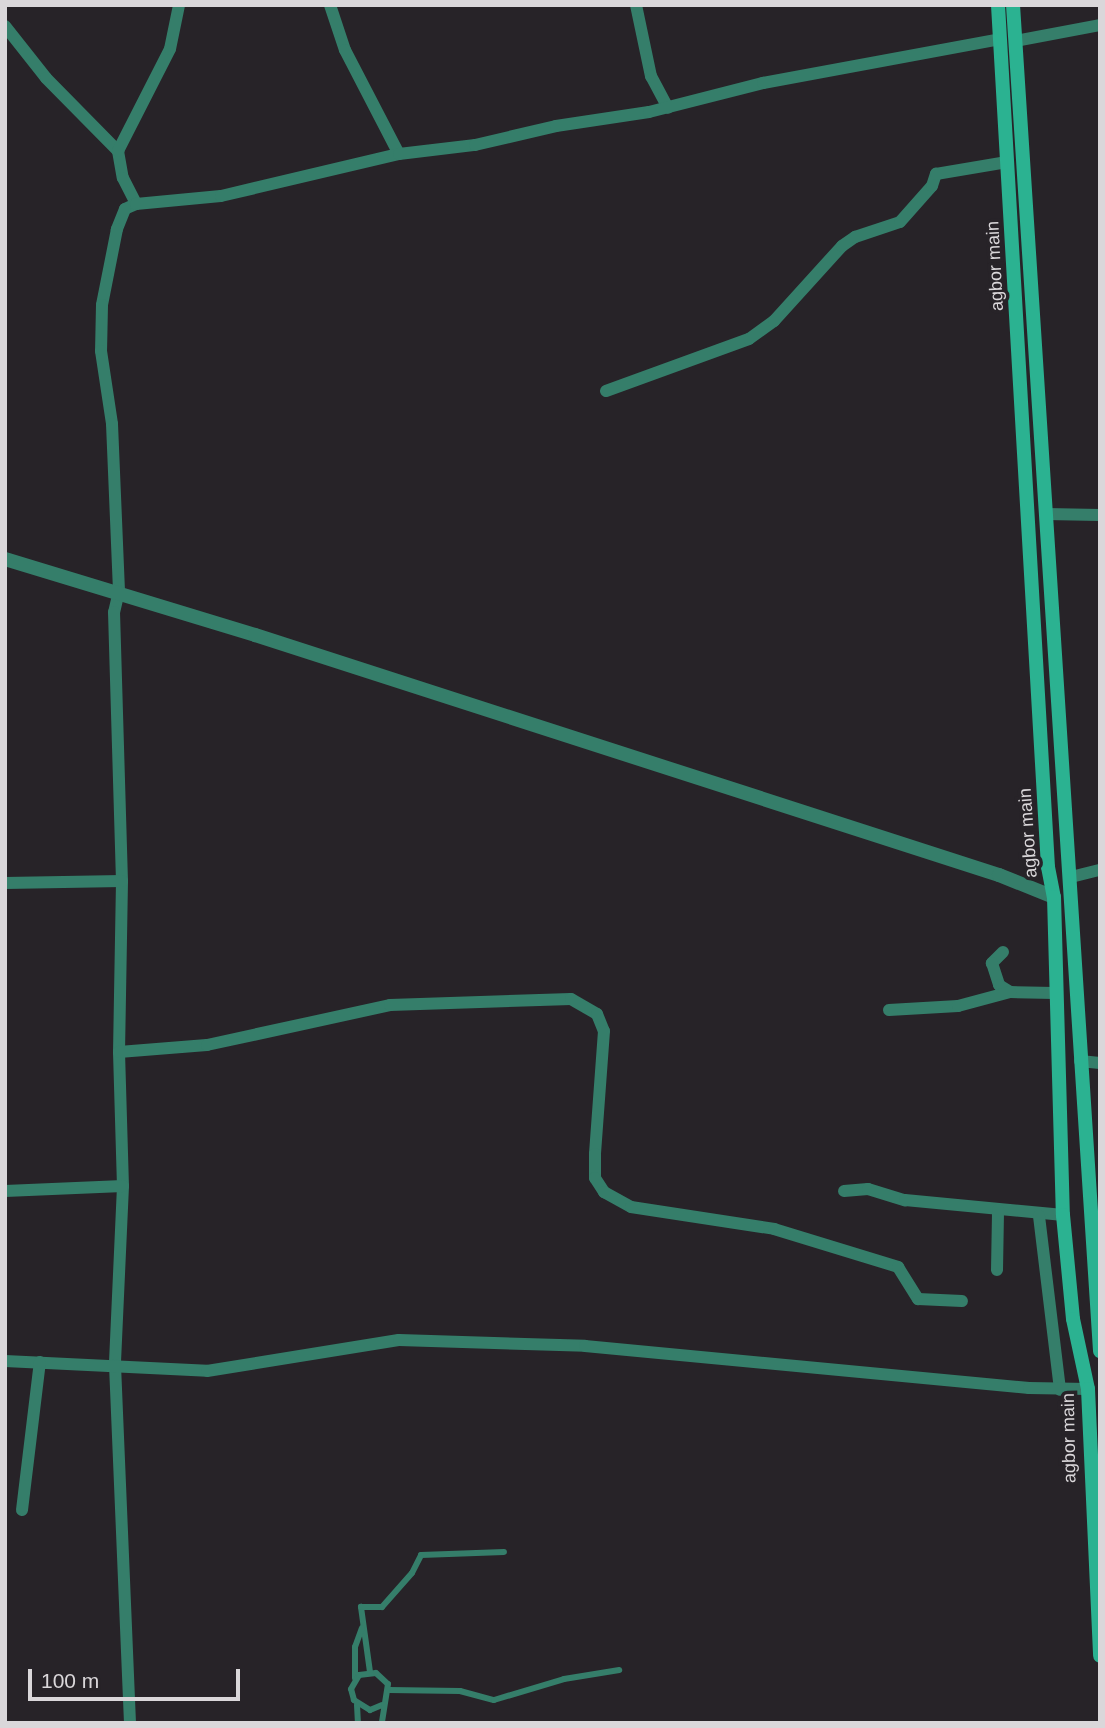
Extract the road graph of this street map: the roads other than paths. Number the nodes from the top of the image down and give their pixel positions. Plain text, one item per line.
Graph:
1 (179, 5) edge
2 (330, 5) edge
3 (636, 5) edge
4 (998, 5) edge
5 (1013, 5) edge
6 (1100, 25) edge
7 (5, 26) edge
8 (1000, 39) junction
9 (1015, 41) junction
10 (668, 108) junction
11 (118, 151) junction
12 (399, 154) junction
13 (1007, 162) junction
14 (136, 204) junction
15 (606, 391) dead end
16 (1046, 514) junction
17 (1100, 515) edge
18 (5, 559) edge
19 (119, 592) junction
20 (1039, 694) junction
21 (1057, 694) junction
22 (1100, 870) edge
23 (1071, 877) junction
24 (122, 881) junction
25 (5, 883) edge
26 (1054, 898) junction
27 (1003, 952) dead end
28 (1010, 992) junction
29 (1054, 993) junction
30 (890, 1010) dead end
31 (119, 1052) junction
32 (1080, 1060) junction
33 (1100, 1063) edge
34 (123, 1186) junction
35 (5, 1191) edge
36 (844, 1191) dead end
37 (998, 1210) junction
38 (1063, 1215) junction
39 (1039, 1216) junction
40 (997, 1270) dead end
41 (962, 1301) dead end
42 (1100, 1351) edge
43 (5, 1361) edge
44 (40, 1362) junction
45 (115, 1365) junction
46 (1088, 1389) junction
47 (1060, 1390) junction
48 (22, 1510) dead end
49 (504, 1552) dead end
50 (363, 1626) junction
51 (1100, 1656) edge
52 (619, 1670) dead end
53 (370, 1672) junction
54 (355, 1679) junction
55 (389, 1690) junction
56 (358, 1705) junction
57 (382, 1705) junction
58 (130, 1723) edge
59 (358, 1723) edge
60 (382, 1723) edge

1 - 11 street
2 - 12 street
3 - 10 street
4 - 8 main road, agbor main
5 - 9 main road, agbor main
6 - 9 street
7 - 11 street
8 - 10 street
8 - 13 main road, agbor main
9 - 16 main road, agbor main
10 - 12 street
11 - 14 street
12 - 14 street
13 - 15 street
13 - 20 main road, agbor main
14 - 19 street
16 - 17 street
16 - 21 main road, agbor main
18 - 19 street
19 - 24 street
19 - 26 street
20 - 21 main road
20 - 26 main road, agbor main
21 - 23 main road, agbor main
22 - 23 street
23 - 32 main road, agbor main
24 - 25 street
24 - 31 street
26 - 29 main road, agbor main
27 - 28 street
28 - 29 street
28 - 30 street
29 - 38 main road, agbor main
31 - 34 street
31 - 41 street
32 - 33 street
32 - 42 main road, agbor main
34 - 35 street
34 - 45 street
36 - 37 street
37 - 39 street
37 - 40 street
38 - 39 street
38 - 46 main road, agbor main
39 - 47 street
43 - 44 street
44 - 45 street
44 - 48 street
45 - 47 street
45 - 58 street
46 - 47 street
46 - 51 main road, agbor main
49 - 50 lane
50 - 53 lane
50 - 54 lane
52 - 55 lane
53 - 54 lane
53 - 55 lane
54 - 56 lane
55 - 57 lane
56 - 57 lane
56 - 59 lane
57 - 60 lane

